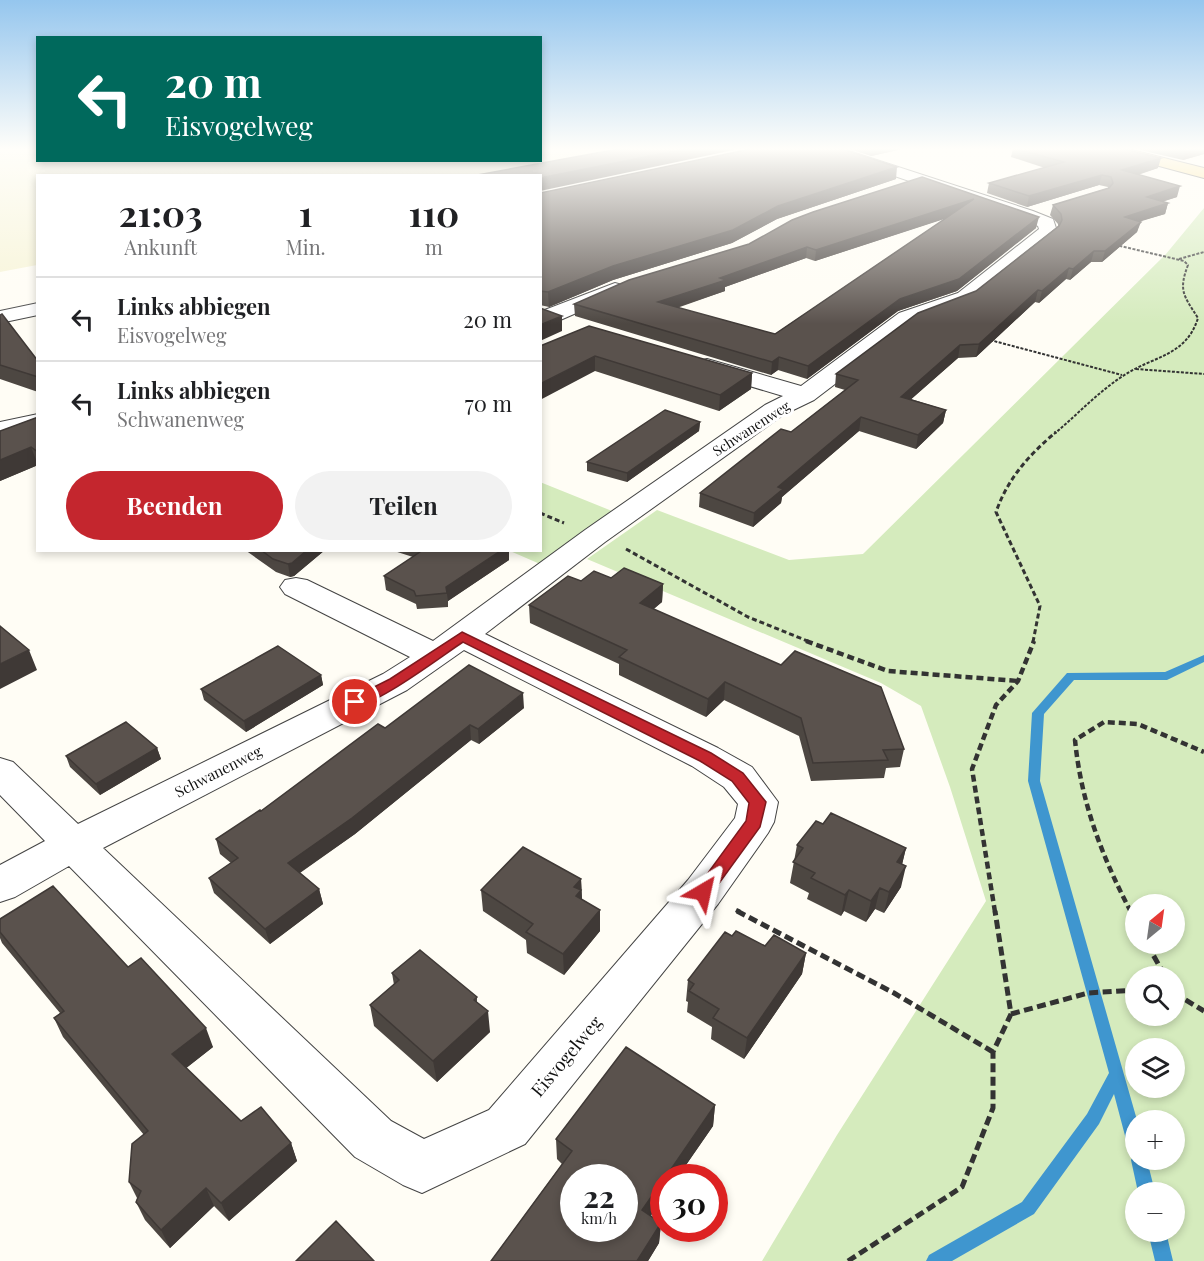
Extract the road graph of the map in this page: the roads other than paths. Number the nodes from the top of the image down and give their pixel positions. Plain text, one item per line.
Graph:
1 (1002, 207) edge
2 (1052, 207) edge
3 (1027, 215) junction
4 (632, 283) edge
5 (36, 309) edge
6 (545, 315) edge
7 (0, 317) edge
8 (578, 327) dead end
9 (690, 361) edge
10 (805, 395) junction
11 (36, 422) edge
12 (0, 430) edge
13 (296, 587) dead end
14 (448, 646) junction
15 (0, 772) edge
16 (73, 844) junction
17 (0, 885) edge

1 - 3 street, Schwanenweg
2 - 3 street
3 - 10 street, Schwanenweg
4 - 6 street
5 - 7 street
6 - 8 street
9 - 10 street
10 - 14 street, Schwanenweg
11 - 12 street
13 - 14 street
14 - 16 street, Schwanenweg
14 - 16 street, Eisvogelweg
15 - 16 street
16 - 17 street, Schwanenweg

